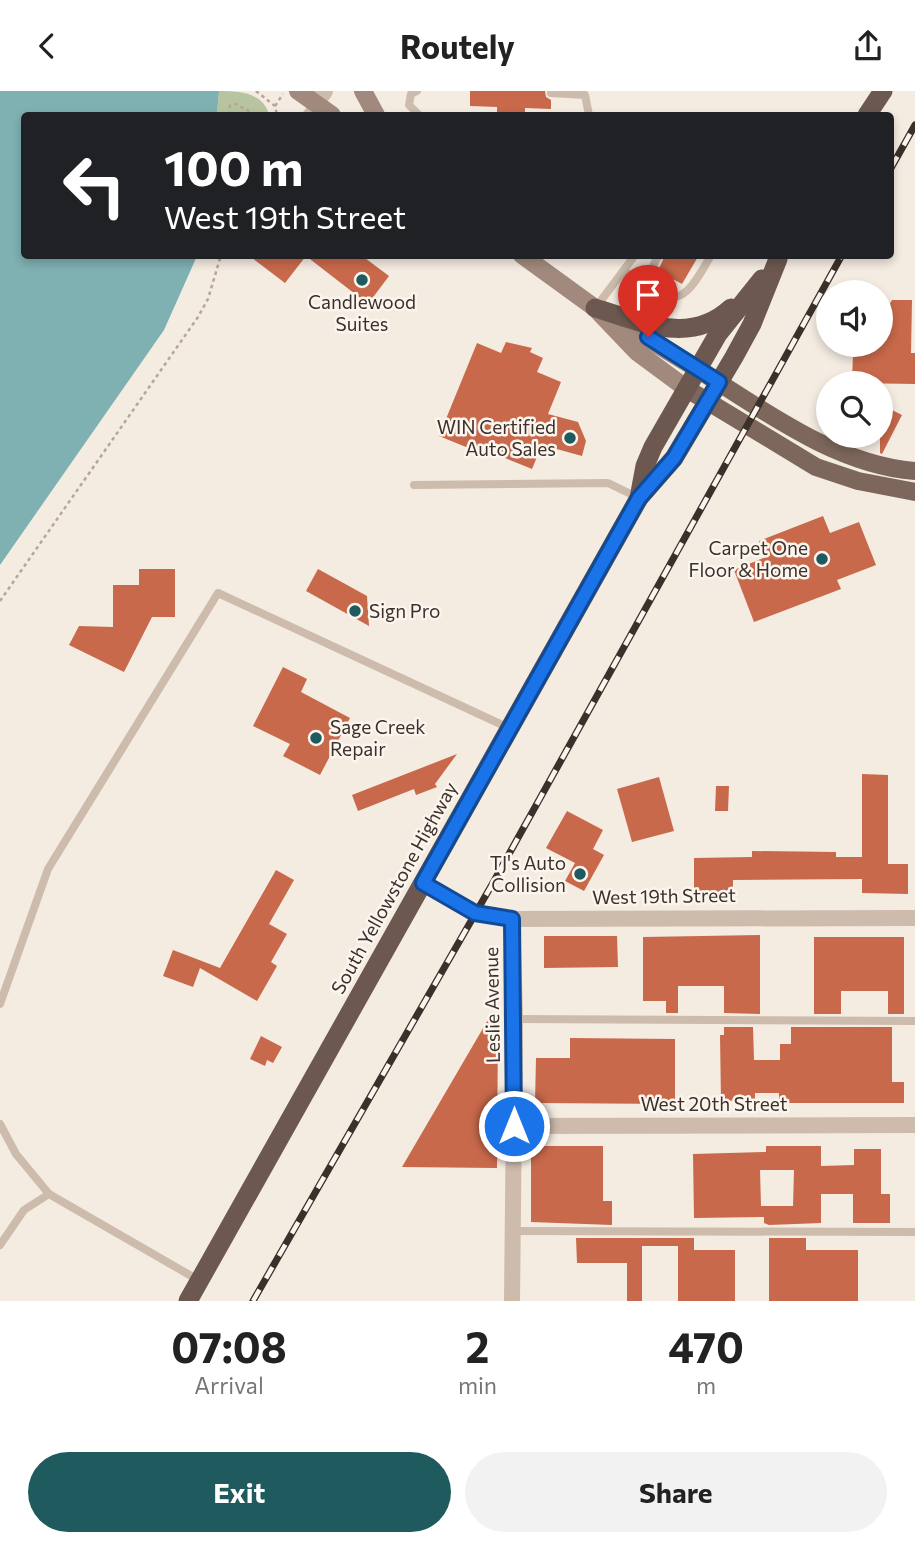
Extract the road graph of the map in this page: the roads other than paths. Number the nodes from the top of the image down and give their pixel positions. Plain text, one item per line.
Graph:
1 (298, 91) edge
2 (363, 91) edge
3 (417, 91) edge
4 (883, 91) edge
5 (551, 93) dead end
6 (315, 103) edge
7 (374, 112) edge
8 (416, 112) edge
9 (588, 112) edge
10 (869, 112) edge
11 (527, 259) edge
12 (632, 259) edge
13 (657, 259) edge
14 (709, 259) edge
15 (776, 259) edge
16 (776, 259) edge
17 (777, 259) edge
18 (625, 271) junction
19 (643, 283) junction
20 (595, 309) junction
21 (699, 370) junction
22 (719, 382) junction
23 (687, 389) junction
24 (707, 403) junction
25 (915, 471) edge
26 (853, 480) junction
27 (915, 481) edge
28 (414, 485) dead end
29 (915, 492) edge
30 (639, 498) junction
31 (510, 728) junction
32 (423, 883) junction
33 (915, 918) edge
34 (512, 919) junction
35 (0, 1004) edge
36 (514, 1019) junction
37 (915, 1021) edge
38 (0, 1124) edge
39 (915, 1125) edge
40 (514, 1126) junction
41 (49, 1194) junction
42 (512, 1231) junction
43 (915, 1232) edge
44 (0, 1245) edge
45 (200, 1281) junction
46 (188, 1301) edge
47 (512, 1301) edge

1 - 6 main road
2 - 7 main road
3 - 8 lane
4 - 10 highway
5 - 9 lane
11 - 20 main road
12 - 18 lane
13 - 19 lane
14 - 19 lane
15 - 20 highway
16 - 21 highway, South Yellowstone Highway
17 - 22 highway, South Yellowstone Highway
18 - 19 lane
18 - 20 lane
20 - 21 main road
20 - 23 main road
21 - 22 main road
21 - 23 highway, South Yellowstone Highway
22 - 24 highway, South Yellowstone Highway
22 - 25 main road
23 - 24 main road
23 - 30 highway, South Yellowstone Highway
24 - 26 main road
24 - 30 highway, South Yellowstone Highway
26 - 27 main road
26 - 29 main road
28 - 30 lane
30 - 31 highway, South Yellowstone Highway
31 - 32 highway, South Yellowstone Highway
31 - 35 lane
32 - 34 street, West 19th Street
32 - 45 highway, South Yellowstone Highway
33 - 34 street, West 19th Street
34 - 36 street, Leslie Avenue
36 - 37 lane
36 - 40 street, Leslie Avenue
38 - 41 lane
39 - 40 street, West 20th Street
40 - 42 street, Leslie Avenue
41 - 44 lane
41 - 45 lane
42 - 43 lane
42 - 47 street, Leslie Avenue
45 - 46 highway, South Yellowstone Highway

